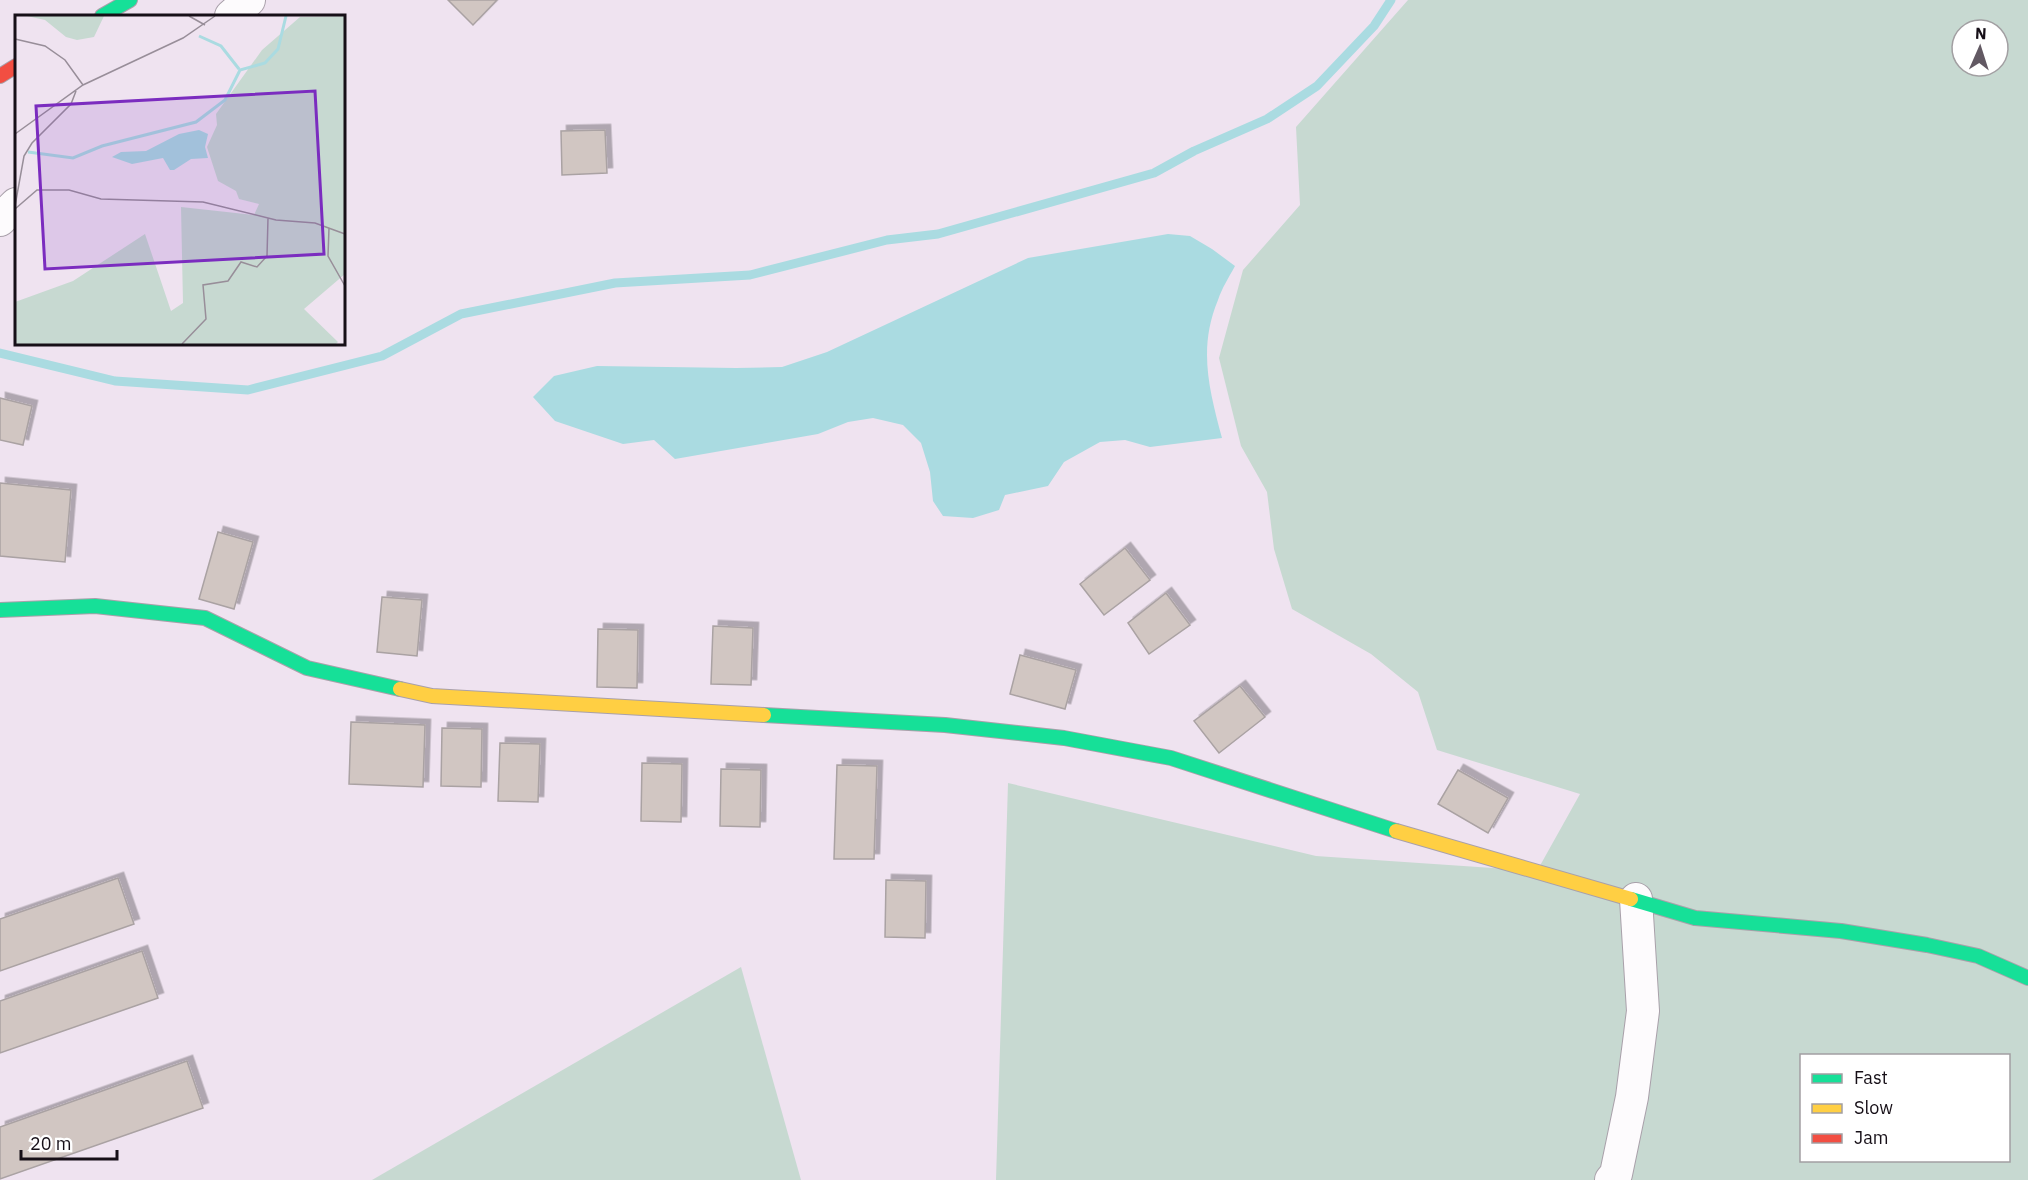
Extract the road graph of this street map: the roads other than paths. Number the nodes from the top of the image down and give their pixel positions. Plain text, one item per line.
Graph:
1 (130, 0) edge
2 (249, 0) edge
3 (104, 15) edge
4 (232, 15) edge
5 (15, 67) edge
6 (0, 76) edge
7 (15, 205) edge
8 (0, 220) edge
9 (0, 610) edge
10 (1636, 899) junction
11 (2028, 978) edge
12 (1611, 1180) edge

1 - 3 street
2 - 4 street
5 - 6 street
7 - 8 street
9 - 10 street
10 - 11 street
10 - 12 street

